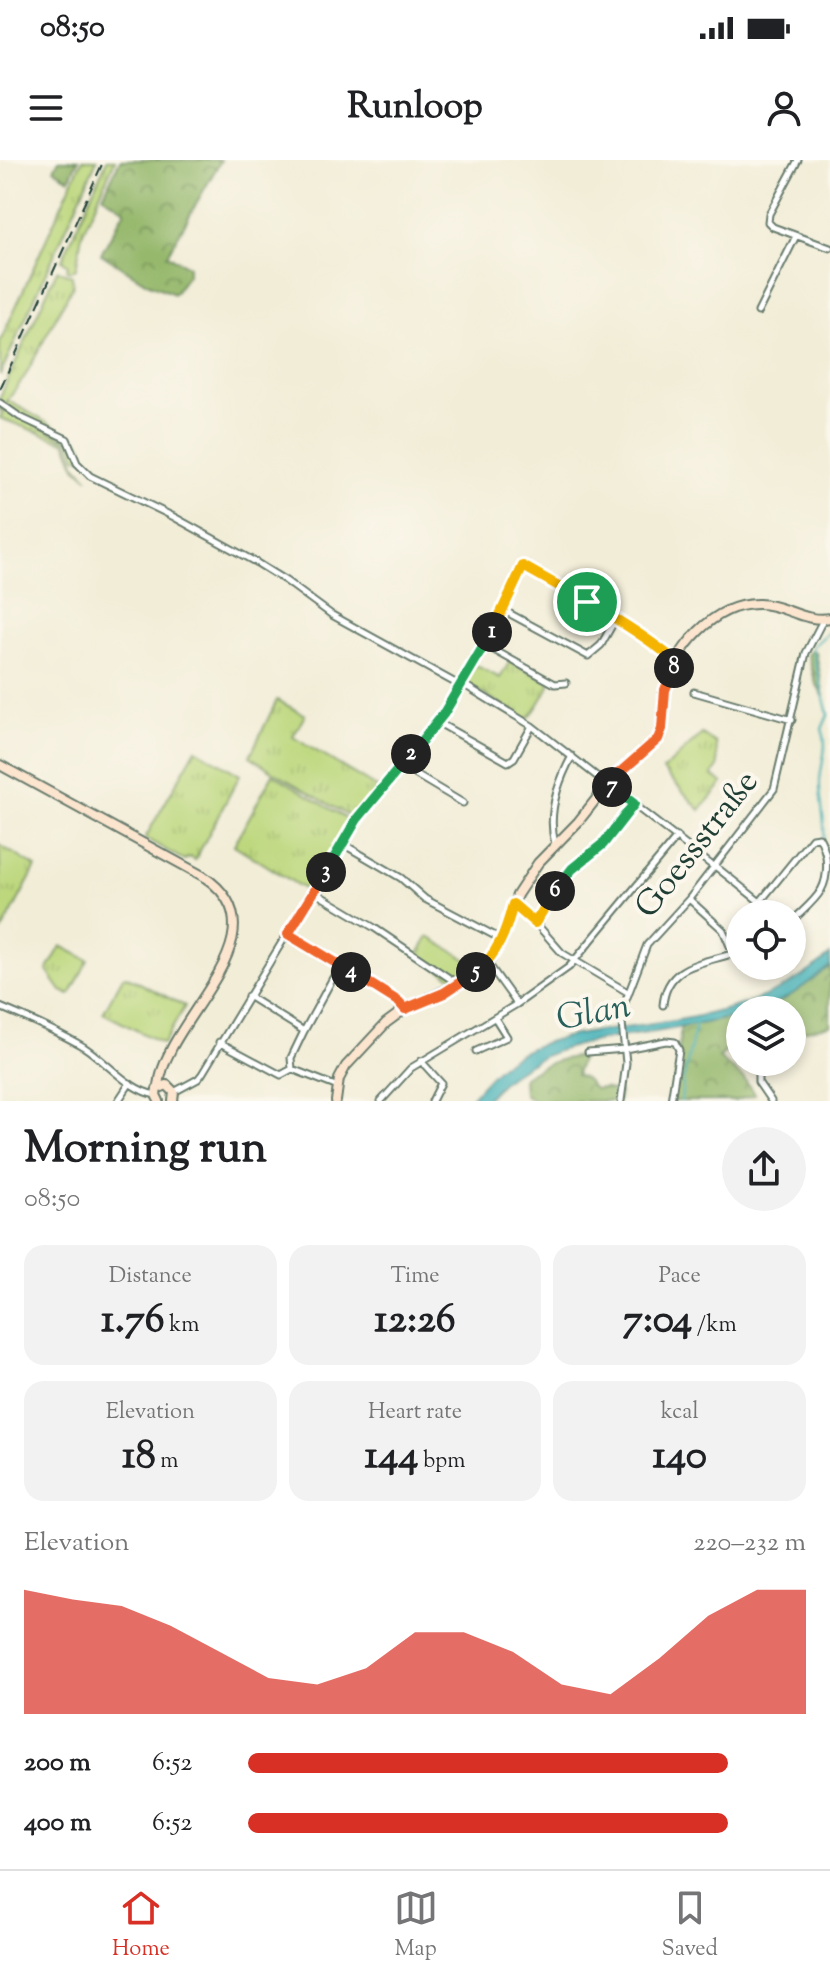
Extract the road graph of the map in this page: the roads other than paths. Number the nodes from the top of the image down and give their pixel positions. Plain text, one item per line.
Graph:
1 (798, 160) edge
2 (796, 236) junction
3 (830, 248) edge
4 (758, 312) dead end
5 (0, 403) edge
6 (503, 610) junction
7 (616, 618) junction
8 (827, 618) edge
9 (485, 645) junction
10 (677, 662) junction
11 (566, 683) dead end
12 (460, 684) junction
13 (694, 692) dead end
14 (792, 720) junction
15 (437, 722) junction
16 (532, 726) junction
17 (572, 756) junction
18 (0, 765) edge
19 (401, 766) junction
20 (608, 783) junction
21 (463, 803) dead end
22 (634, 804) junction
23 (677, 837) junction
24 (343, 844) junction
25 (555, 844) junction
26 (715, 866) junction
27 (314, 892) junction
28 (689, 899) junction
29 (758, 900) edge
30 (762, 900) edge
31 (513, 904) junction
32 (806, 907) edge
33 (535, 923) junction
34 (288, 934) junction
35 (726, 935) edge
36 (502, 940) junction
37 (726, 956) edge
38 (487, 962) junction
39 (574, 962) junction
40 (340, 965) junction
41 (459, 984) junction
42 (629, 993) junction
43 (248, 996) junction
44 (517, 1004) junction
45 (663, 1005) dead end
46 (0, 1007) edge
47 (405, 1009) junction
48 (495, 1018) junction
49 (304, 1031) junction
50 (219, 1042) junction
51 (625, 1049) junction
52 (476, 1051) dead end
53 (588, 1052) dead end
54 (421, 1061) junction
55 (292, 1069) junction
56 (758, 1076) edge
57 (130, 1083) junction
58 (338, 1087) junction
59 (160, 1092) edge
60 (172, 1098) edge
61 (118, 1101) edge
62 (336, 1101) edge
63 (381, 1101) edge
64 (432, 1101) edge
65 (621, 1101) edge
66 (671, 1101) edge
67 (771, 1101) edge

1 - 2 street
2 - 3 street
2 - 4 street
5 - 12 street
6 - 7 street
6 - 7 street
6 - 9 street
7 - 10 street
8 - 10 main road
8 - 14 street, Goessstraße
9 - 11 street
9 - 12 street
10 - 20 main road
12 - 15 street
12 - 16 street
13 - 14 street
14 - 26 street, Goessstraße
15 - 16 street
15 - 19 street
16 - 17 street
17 - 20 street
17 - 25 street
18 - 59 main road
19 - 21 street
19 - 24 street
20 - 22 street
20 - 25 main road
22 - 23 street
22 - 33 street
23 - 26 street
23 - 39 street
24 - 27 street
24 - 36 street
25 - 31 main road
26 - 28 street, Goessstraße
26 - 29 street
27 - 34 street
27 - 41 street
28 - 35 street
28 - 42 street, Goessstraße
30 - 32 street
31 - 33 street
31 - 36 main road
33 - 39 street
34 - 40 street
34 - 43 street
36 - 38 main road
37 - 45 street
38 - 41 main road
38 - 44 street
39 - 42 street
39 - 44 street
40 - 47 street
40 - 49 street
41 - 47 main road
42 - 51 street, Goessstraße
43 - 49 street
43 - 50 street
44 - 48 street
46 - 57 street
47 - 58 main road
48 - 52 street
48 - 54 street
49 - 55 street
50 - 55 street
50 - 60 street
51 - 53 street
51 - 65 street, Goessstraße
51 - 66 street
54 - 63 street
54 - 64 street
55 - 58 street
56 - 67 street
57 - 59 street
57 - 61 street
58 - 62 main road
59 - 60 main road

